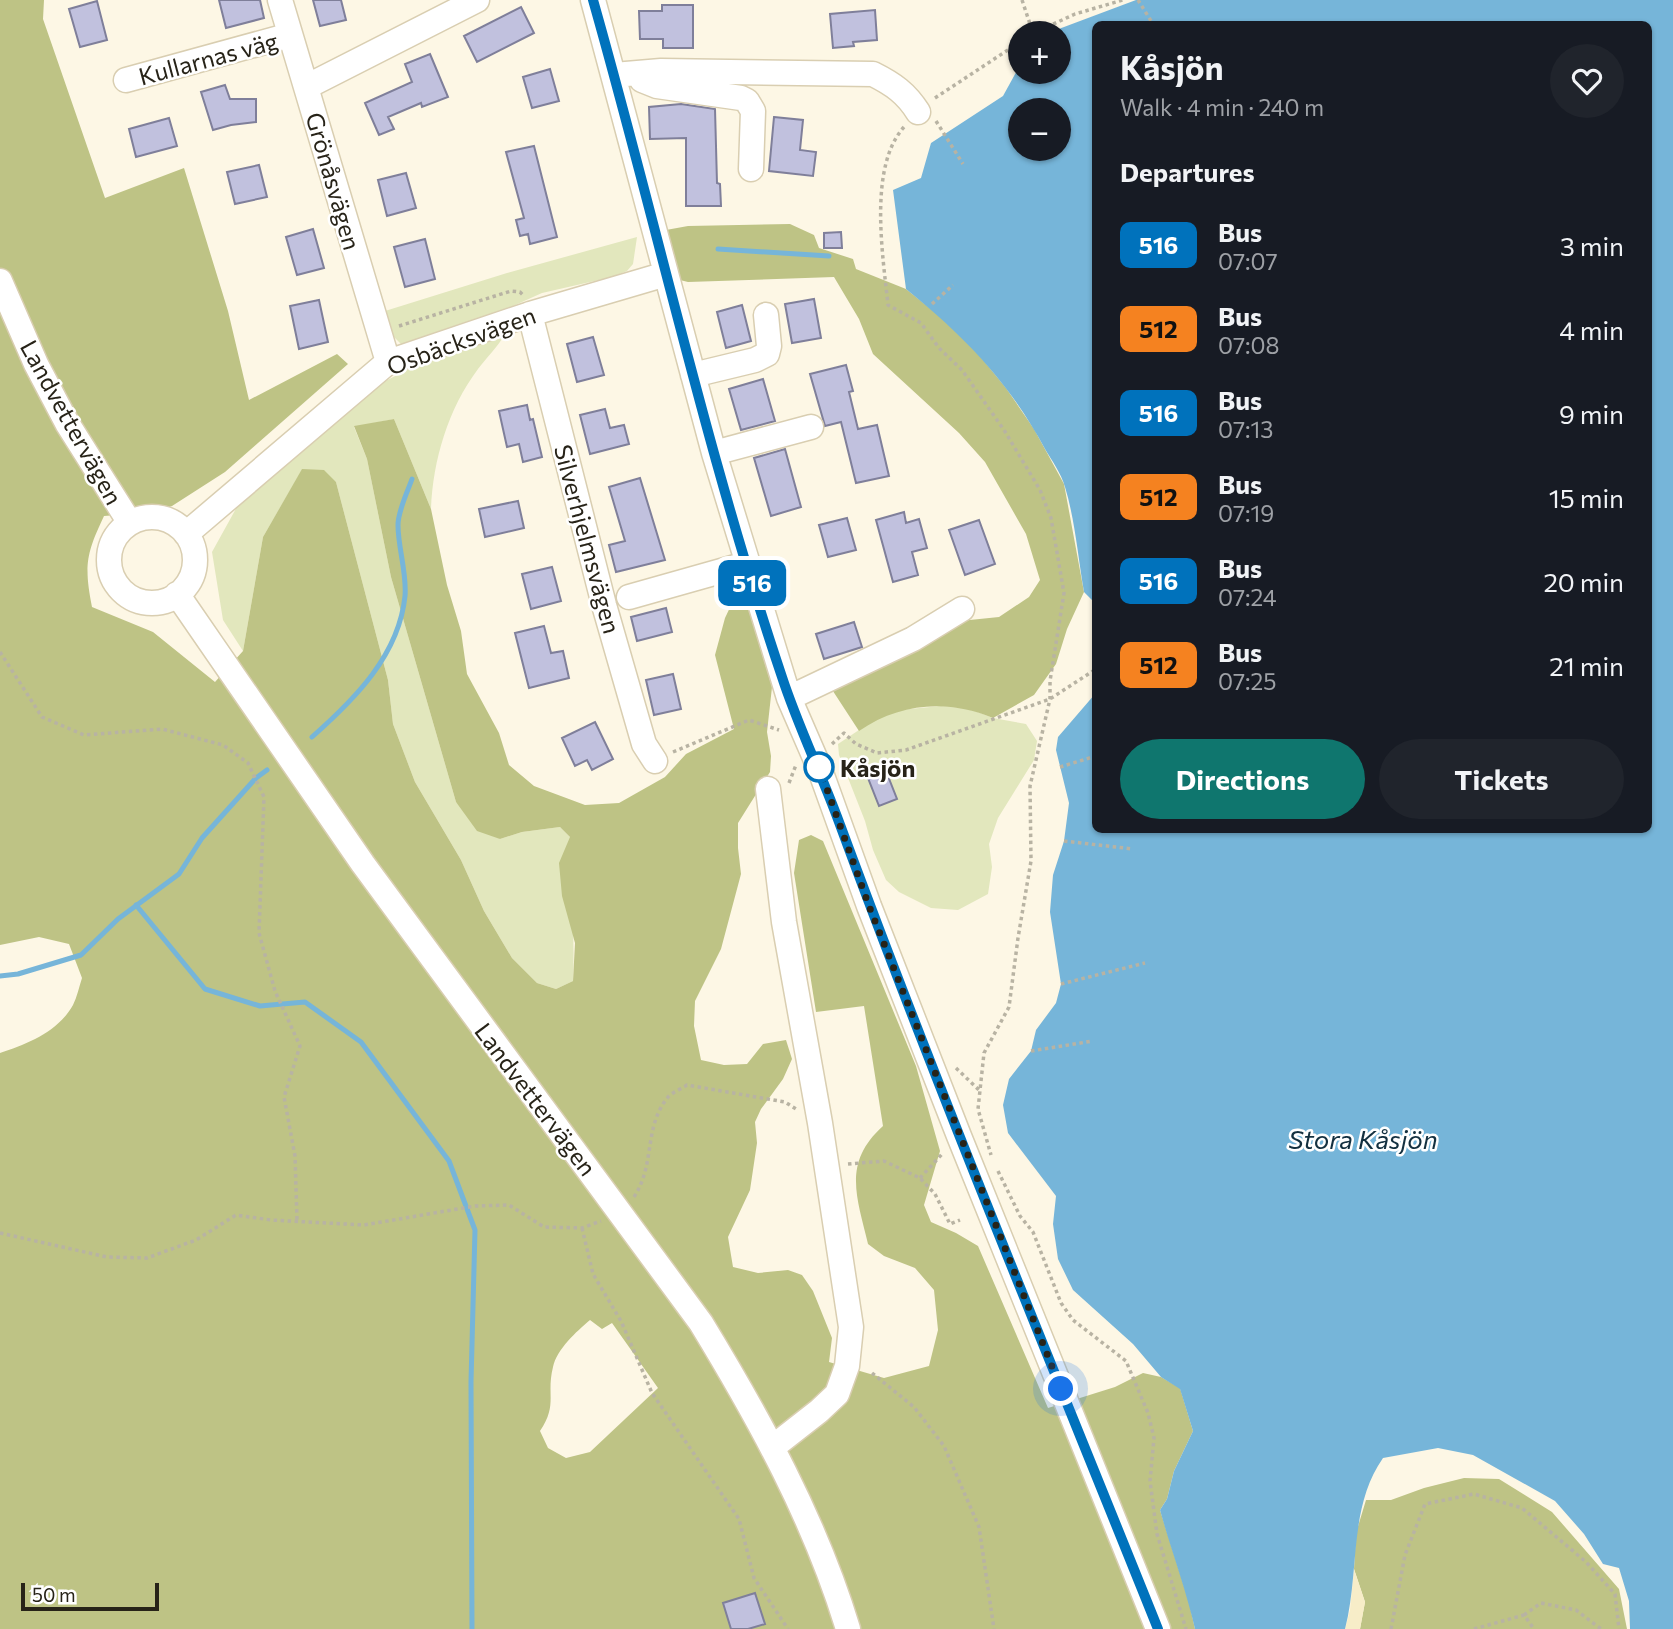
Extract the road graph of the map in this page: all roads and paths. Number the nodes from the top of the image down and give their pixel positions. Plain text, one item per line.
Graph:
1 (280, 0) edge
2 (477, 0) edge
3 (593, 0) edge
4 (1023, 0) edge
5 (1123, 0) edge
6 (1138, 0) edge
7 (441, 9) edge
8 (1029, 21) edge
9 (1060, 21) edge
10 (1151, 21) edge
11 (290, 35) junction
12 (1008, 50) edge
13 (623, 74) junction
14 (126, 80) dead end
15 (306, 87) junction
16 (927, 116) junction
17 (963, 164) dead end
18 (751, 169) dead end
19 (666, 274) junction
20 (0, 281) edge
21 (953, 285) dead end
22 (932, 304) dead end
23 (530, 314) junction
24 (766, 314) dead end
25 (398, 326) dead end
26 (388, 362) junction
27 (693, 375) junction
28 (811, 427) dead end
29 (715, 453) junction
30 (130, 523) junction
31 (186, 534) junction
32 (746, 564) junction
33 (177, 594) junction
34 (629, 597) dead end
35 (962, 609) dead end
36 (0, 652) edge
37 (1092, 672) edge
38 (789, 698) junction
39 (1050, 699) junction
40 (787, 736) dead end
41 (812, 753) junction
42 (1092, 757) edge
43 (655, 761) joint
44 (1060, 767) dead end
45 (768, 789) joint
46 (1064, 841) dead end
47 (1133, 849) dead end
48 (1145, 963) dead end
49 (1061, 984) dead end
50 (1093, 1041) dead end
51 (1031, 1051) dead end
52 (820, 1123) junction
53 (959, 1136) junction
54 (847, 1164) dead end
55 (919, 1178) junction
56 (634, 1197) dead end
57 (298, 1220) junction
58 (960, 1220) dead end
59 (603, 1221) dead end
60 (582, 1228) junction
61 (0, 1233) edge
62 (872, 1373) dead end
63 (773, 1447) junction
64 (1524, 1615) junction
65 (788, 1629) edge
66 (848, 1629) edge
67 (994, 1629) edge
68 (1157, 1629) edge
69 (1186, 1629) edge
70 (1391, 1629) edge
71 (1474, 1629) edge
72 (1534, 1629) edge
73 (1601, 1629) edge
74 (1619, 1629) edge

1 - 11 street, Grönåsvägen
2 - 7 street
3 - 13 street
4 - 8 path
5 - 9 path
6 - 10 path
7 - 15 street
11 - 14 street, Kullarnas väg
11 - 15 street, Grönåsvägen
12 - 16 path
13 - 16 street
13 - 18 street
13 - 19 street
15 - 26 street, Grönåsvägen
16 - 17 path
16 - 39 path
19 - 23 street, Osbäcksvägen
19 - 27 street
20 - 30 street, Landvettervägen
21 - 22 path
23 - 25 path
23 - 26 street, Osbäcksvägen
23 - 43 street, Silverhjelmsvägen
24 - 27 street
26 - 31 street, Osbäcksvägen
27 - 29 street
28 - 29 street
29 - 32 street
30 - 31 street, Landvettervägen
30 - 33 street, Landvettervägen
31 - 33 street
32 - 34 street
32 - 38 street
33 - 63 street, Landvettervägen
35 - 38 street
36 - 57 path
37 - 39 path
38 - 41 street
39 - 41 path
39 - 69 path
40 - 43 path
41 - 45 path
41 - 53 street
42 - 44 path
45 - 52 street
46 - 47 path
48 - 49 path
50 - 51 path
52 - 56 path
52 - 63 street
53 - 55 path
53 - 68 street
54 - 55 path
55 - 58 path
57 - 60 path
57 - 61 path
59 - 60 path
60 - 65 path
62 - 67 path
63 - 66 street, Landvettervägen
64 - 71 path
64 - 72 path
64 - 73 path
70 - 74 path

